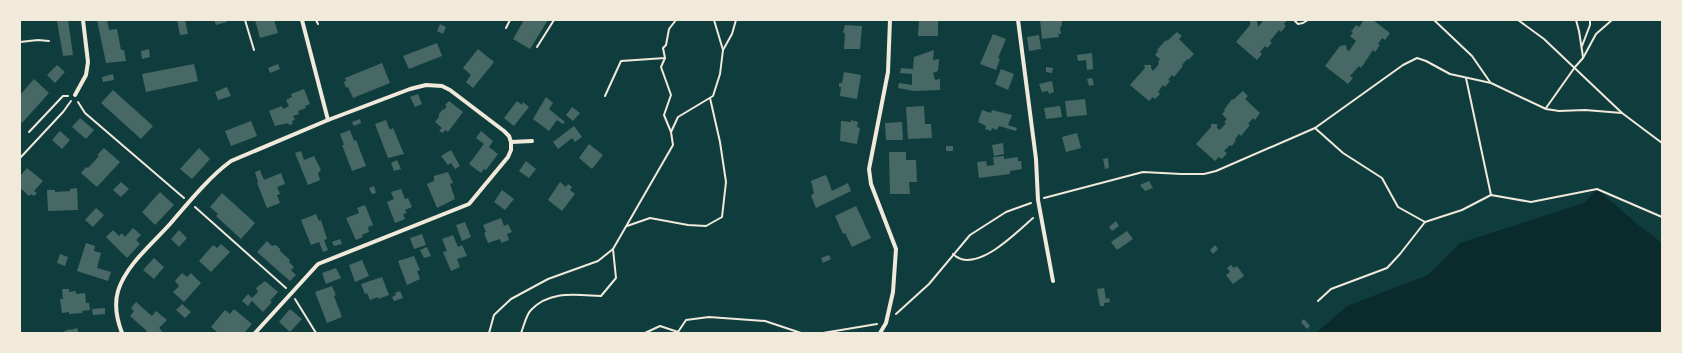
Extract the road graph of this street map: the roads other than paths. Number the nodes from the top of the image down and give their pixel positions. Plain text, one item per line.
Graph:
1 (83, 20) edge
2 (302, 20) edge
3 (890, 20) edge
4 (1018, 20) edge
5 (75, 96) road end
6 (328, 120) junction
7 (532, 141) dead end
8 (511, 142) junction
9 (1053, 281) dead end
10 (122, 333) edge
11 (255, 333) edge
12 (880, 333) edge

1 - 5 street
2 - 6 street
3 - 12 street
4 - 9 street
6 - 8 street
6 - 10 street
7 - 8 street
8 - 11 street

